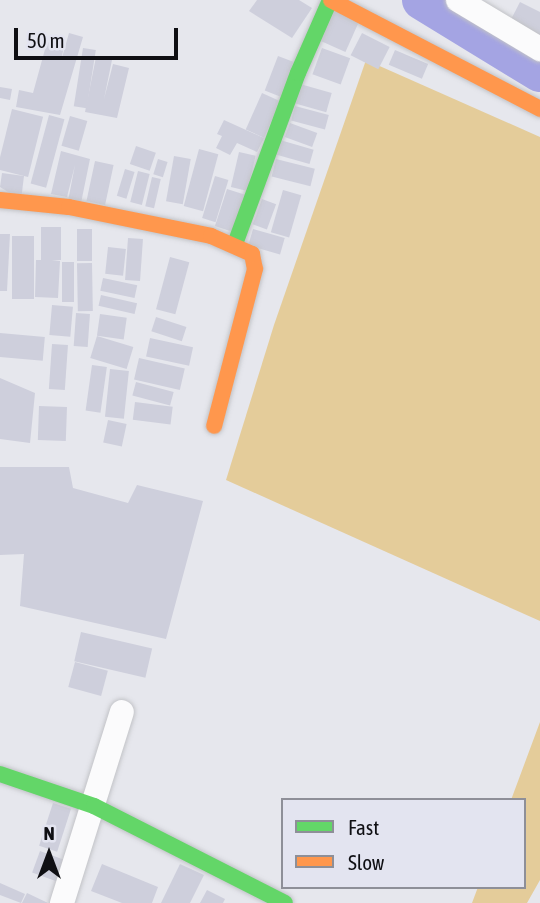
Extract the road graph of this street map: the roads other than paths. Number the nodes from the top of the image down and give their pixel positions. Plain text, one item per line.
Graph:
1 (331, 0) edge
2 (458, 0) edge
3 (540, 49) edge
4 (540, 109) edge
5 (0, 200) edge
6 (235, 244) junction
7 (214, 426) dead end
8 (122, 712) dead end
9 (0, 774) edge
10 (94, 806) junction
11 (62, 903) edge
12 (285, 903) edge

1 - 4 street
1 - 6 street
2 - 3 street
5 - 6 street
6 - 7 street
8 - 10 street
9 - 10 street
10 - 11 street
10 - 12 street

